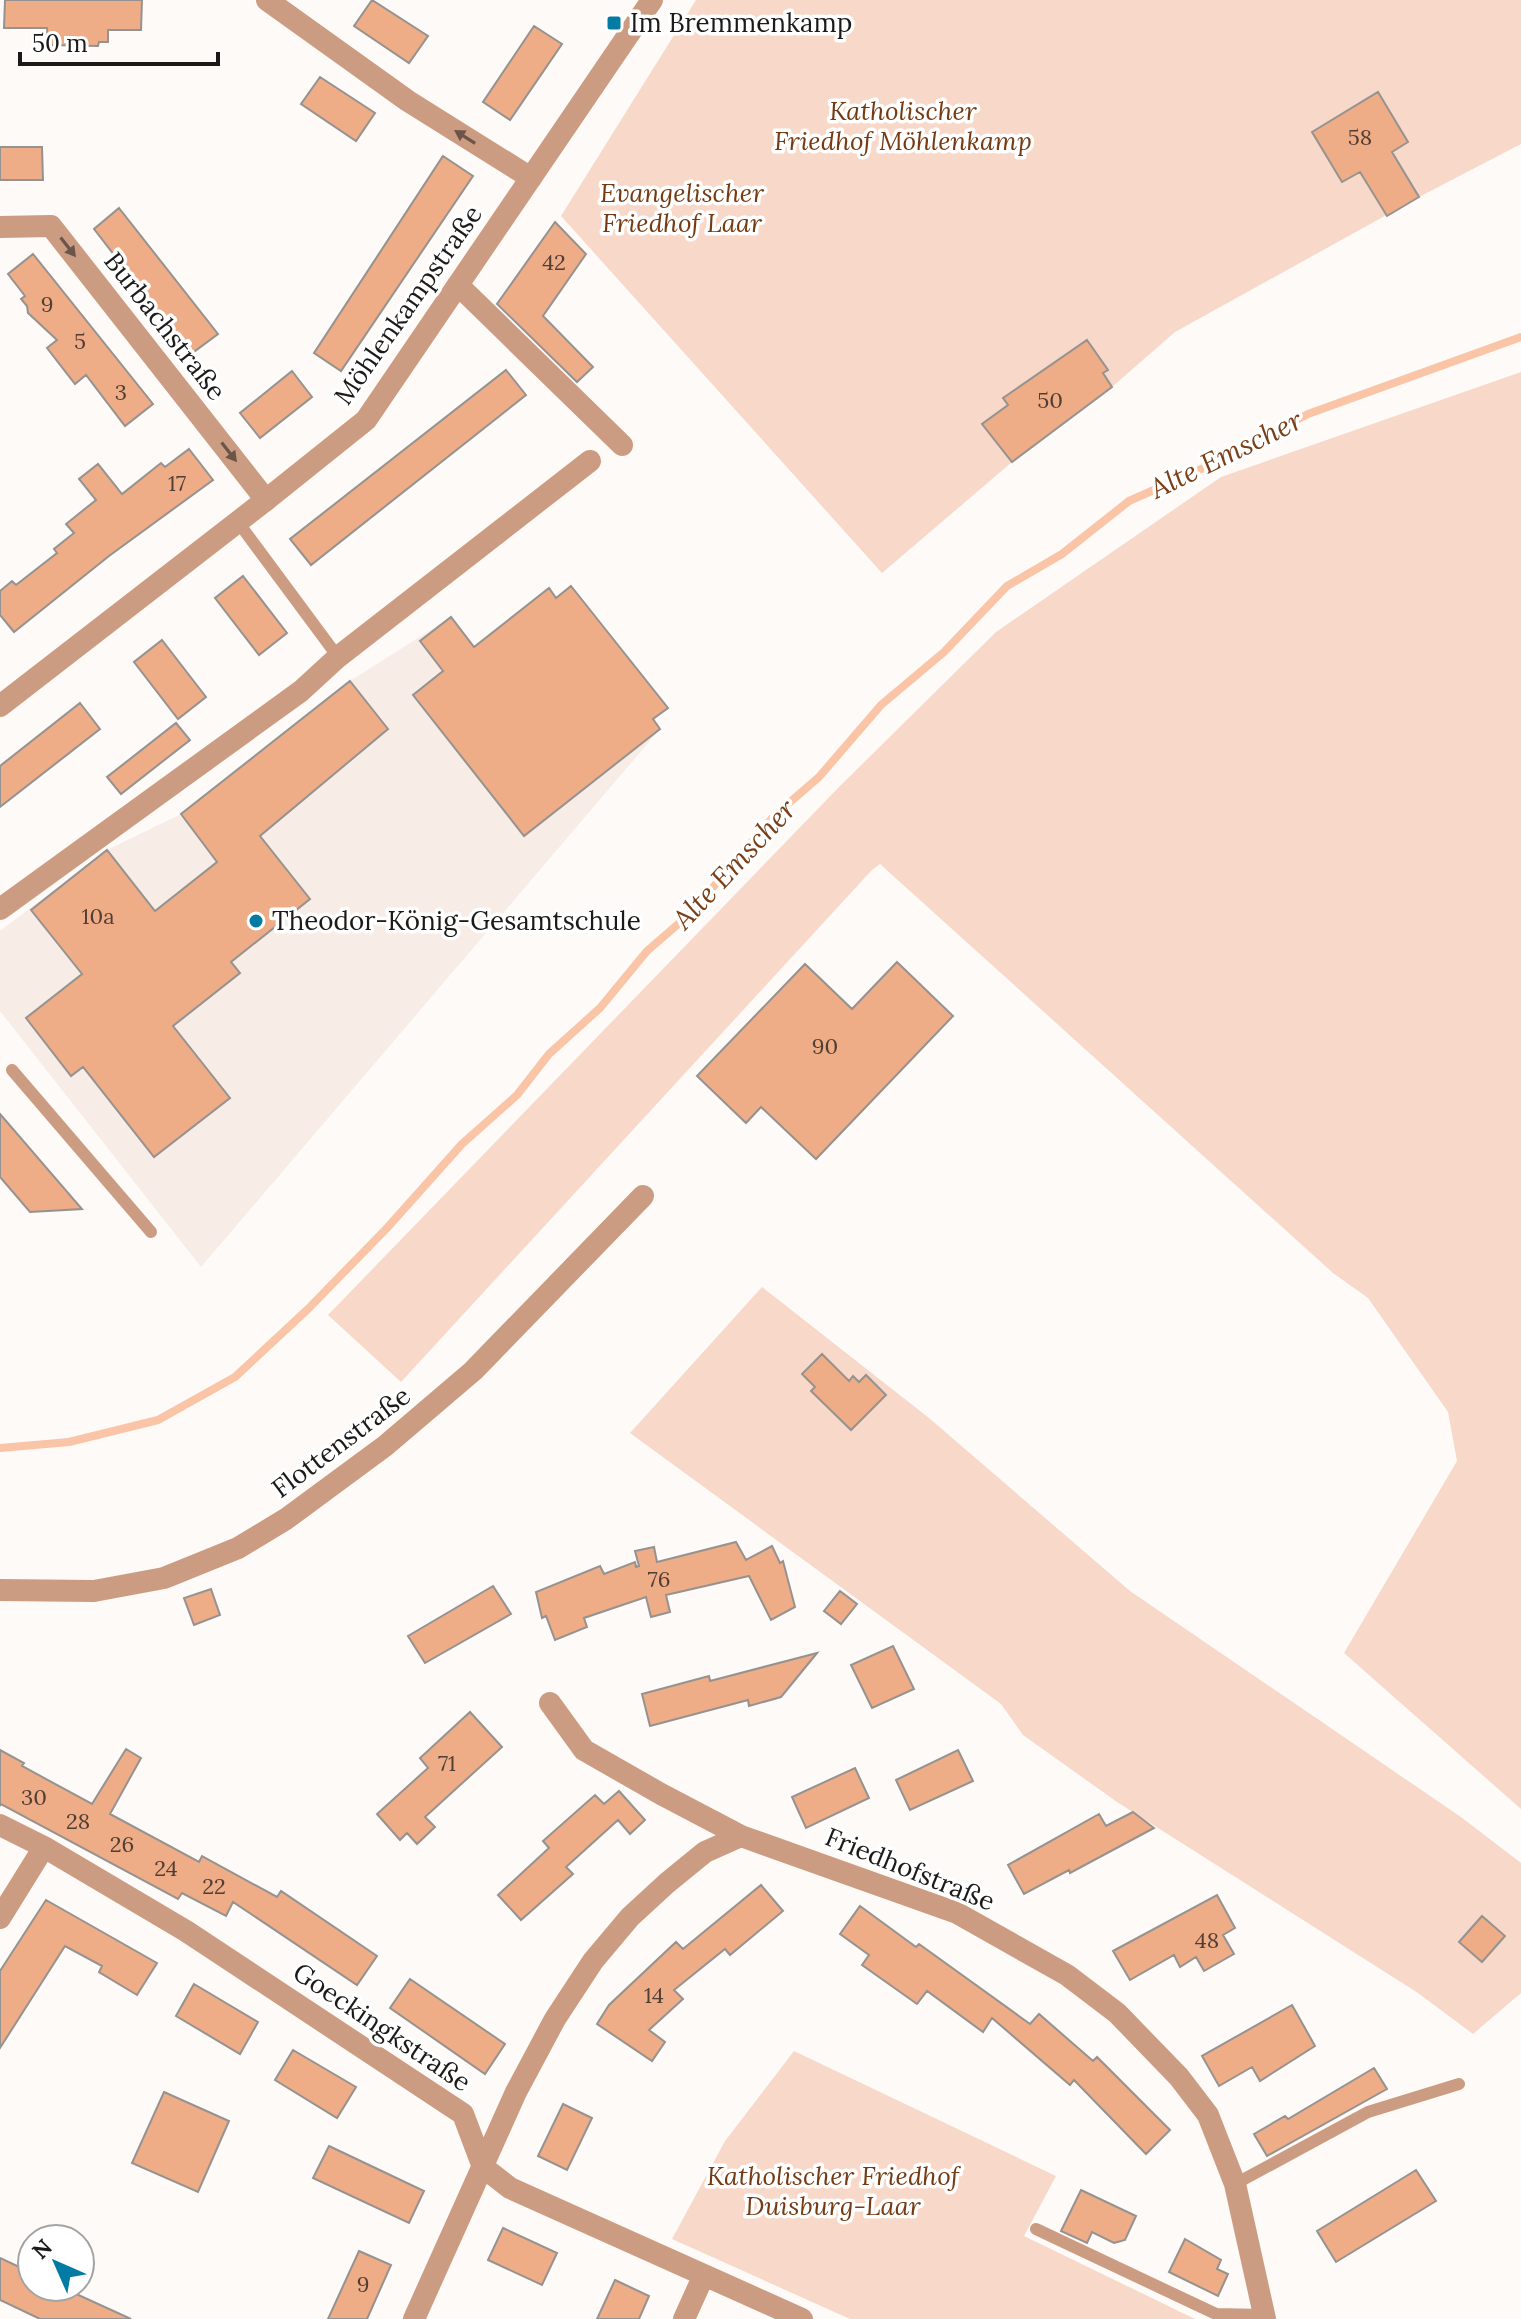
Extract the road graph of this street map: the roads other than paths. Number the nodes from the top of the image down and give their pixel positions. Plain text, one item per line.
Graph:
1 (267, 0) edge
2 (652, 0) edge
3 (531, 178) junction
4 (0, 227) edge
5 (458, 285) junction
6 (622, 445) dead end
7 (590, 461) dead end
8 (266, 500) junction
9 (238, 522) junction
10 (338, 657) junction
11 (0, 706) edge
12 (0, 909) edge
13 (12, 1070) dead end
14 (643, 1196) dead end
15 (151, 1232) dead end
16 (0, 1590) edge
17 (550, 1703) dead end
18 (0, 1825) edge
19 (741, 1836) junction
20 (44, 1847) junction
21 (0, 1918) edge
22 (1459, 2084) dead end
23 (483, 2167) junction
24 (1235, 2184) junction
25 (1036, 2229) dead end
26 (703, 2277) junction
27 (1264, 2317) edge
28 (414, 2319) edge
29 (684, 2319) edge
30 (802, 2319) edge

3 -> 1 street
2 - 3 street, Möhlenkampstraße
3 - 5 street, Möhlenkampstraße
4 -> 8 street, Burbachstraße
5 - 6 street
5 - 8 street, Möhlenkampstraße
7 - 10 street
8 - 9 street, Möhlenkampstraße
9 - 10 lane
9 - 11 street, Möhlenkampstraße
10 - 12 street
13 - 15 lane
14 - 16 street, Flottenstraße
17 - 19 street, Friedhofstraße
18 - 20 street, Goeckingkstraße
19 - 23 street
19 - 24 street, Friedhofstraße
20 - 21 street
20 - 23 street, Goeckingkstraße
22 - 24 lane
23 - 26 street
23 - 28 street
24 - 27 street, Friedhofstraße
25 - 27 lane
26 - 29 street
26 - 30 street

